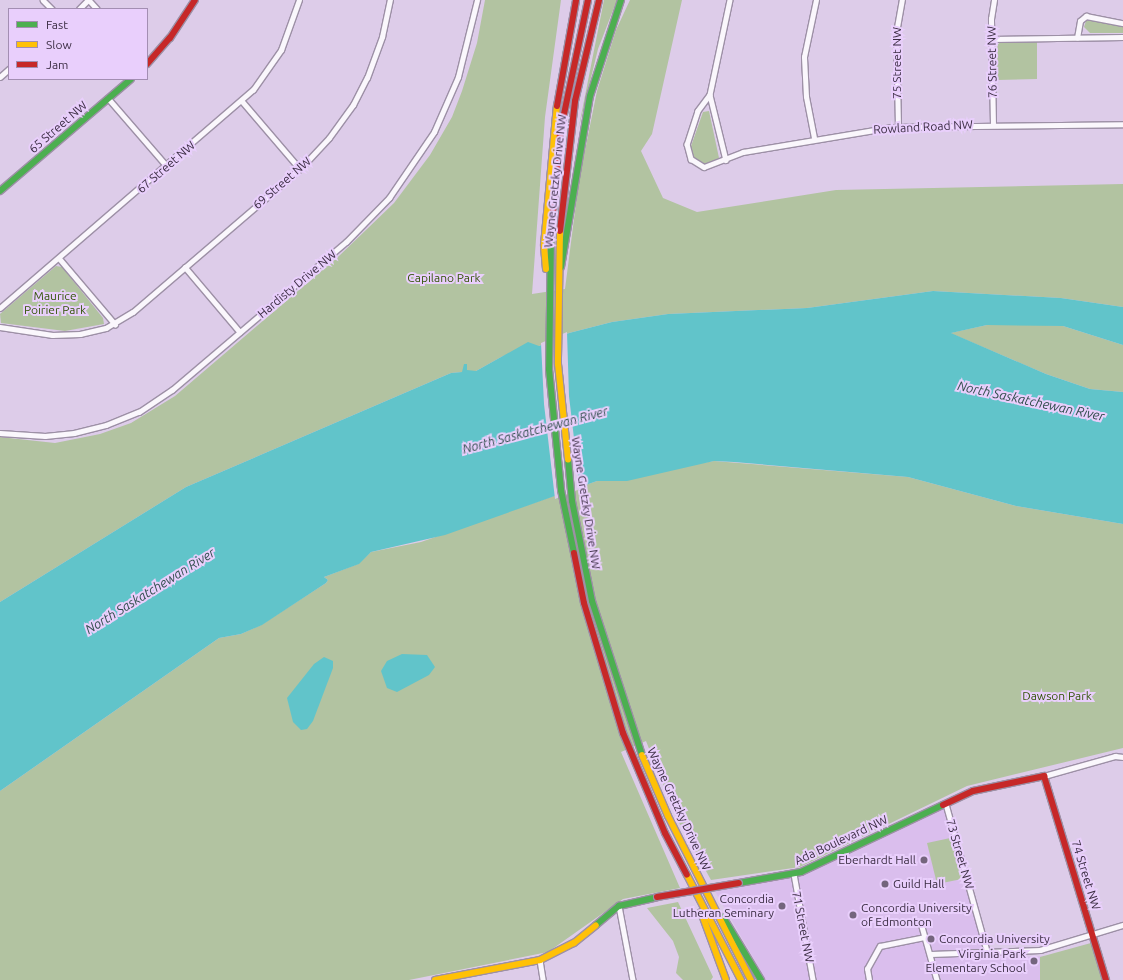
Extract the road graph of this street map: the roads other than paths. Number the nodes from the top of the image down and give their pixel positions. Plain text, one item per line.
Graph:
1 (43, 0) edge
2 (89, 0) edge
3 (195, 0) edge
4 (299, 0) edge
5 (390, 0) edge
6 (477, 0) edge
7 (576, 0) edge
8 (588, 0) edge
9 (599, 0) edge
10 (622, 0) edge
11 (730, 0) edge
12 (816, 0) edge
13 (902, 0) edge
14 (994, 0) edge
15 (51, 8) edge
16 (80, 8) edge
17 (96, 8) edge
18 (1123, 23) edge
19 (1123, 37) edge
20 (1077, 38) junction
21 (992, 39) junction
22 (148, 63) edge
23 (8, 70) edge
24 (0, 77) edge
25 (130, 80) edge
26 (710, 95) junction
27 (108, 98) junction
28 (242, 101) junction
29 (992, 124) junction
30 (1123, 124) edge
31 (898, 126) junction
32 (814, 138) junction
33 (726, 160) junction
34 (166, 166) junction
35 (300, 168) junction
36 (0, 191) edge
37 (59, 258) junction
38 (185, 267) junction
39 (548, 280) junction
40 (557, 280) junction
41 (0, 308) edge
42 (115, 324) junction
43 (0, 327) edge
44 (240, 332) junction
45 (0, 433) edge
46 (1122, 757) edge
47 (1044, 776) junction
48 (946, 804) junction
49 (794, 874) junction
50 (707, 894) junction
51 (697, 896) junction
52 (619, 906) junction
53 (921, 922) dead end
54 (1123, 925) edge
55 (1092, 934) junction
56 (925, 937) junction
57 (986, 951) junction
58 (931, 954) junction
59 (540, 960) junction
60 (453, 978) edge
61 (435, 980) edge
62 (543, 980) edge
63 (633, 980) edge
64 (726, 980) edge
65 (741, 980) edge
66 (751, 980) edge
67 (761, 980) edge
68 (813, 980) edge
69 (869, 980) edge
70 (937, 980) edge
71 (1106, 980) edge

1 - 15 street
2 - 16 street
2 - 17 street
3 - 22 main road
4 - 28 street, 67 Street NW
5 - 35 street, 69 Street NW
6 - 44 street, Hardisty Drive NW
7 - 39 main road
8 - 39 main road, Wayne Gretzky Drive NW
9 - 40 main road, Wayne Gretzky Drive NW
10 - 40 main road
11 - 26 street, Rowland Road NW
12 - 32 street
13 - 31 street, 75 Street NW
14 - 21 street, 76 Street NW
18 - 20 street
19 - 20 street
20 - 21 street
21 - 29 street, 76 Street NW
23 - 24 street
25 - 27 main road, 65 Street NW
26 - 33 street, Rowland Road NW
26 - 33 street, Rowland Road NW
27 - 34 street
27 - 36 main road, 65 Street NW
28 - 34 street, 67 Street NW
28 - 35 street
29 - 30 street, Rowland Road NW
29 - 31 street, Rowland Road NW
31 - 32 street, Rowland Road NW
32 - 33 street, Rowland Road NW
34 - 37 street, 67 Street NW
35 - 38 street, 69 Street NW
37 - 41 street, 67 Street NW
37 - 42 street
38 - 42 street, 69 Street NW
38 - 44 street
39 - 51 main road, Wayne Gretzky Drive NW
40 - 50 main road, Wayne Gretzky Drive NW
42 - 43 street
44 - 45 street, Hardisty Drive NW
46 - 47 street, Ada Boulevard NW
47 - 48 main road, Ada Boulevard NW
47 - 55 main road, 74 Street NW
48 - 49 main road, Ada Boulevard NW
48 - 57 street, 73 Street NW
49 - 52 main road, Ada Boulevard NW, bridge
49 - 68 street, 71 Street NW
50 - 66 main road, Wayne Gretzky Drive NW
50 - 67 main road
51 - 64 main road
51 - 65 main road, Wayne Gretzky Drive NW
52 - 59 main road, Ada Boulevard NW
52 - 63 street
53 - 56 street
54 - 55 street
55 - 57 street
55 - 71 main road, 74 Street NW
56 - 58 street
56 - 69 street
57 - 58 street
58 - 70 street
59 - 60 main road, Ada Boulevard NW
59 - 62 street
60 - 61 main road, Ada Boulevard NW

